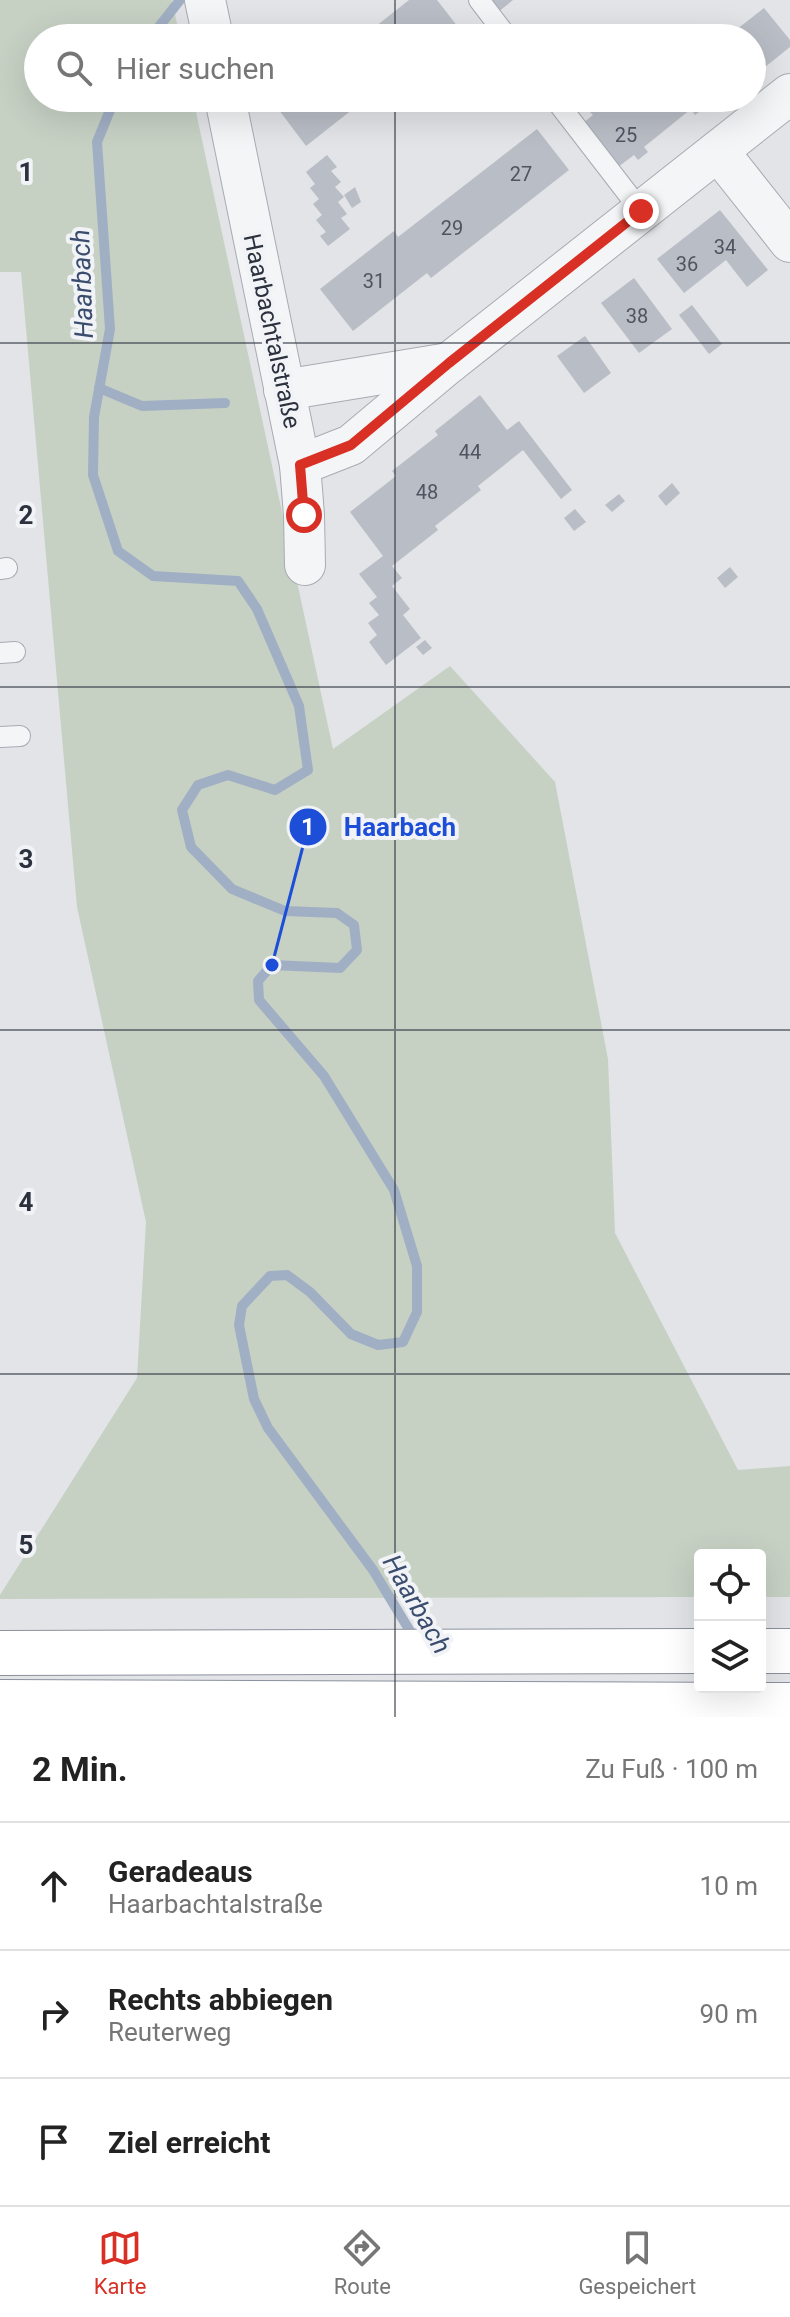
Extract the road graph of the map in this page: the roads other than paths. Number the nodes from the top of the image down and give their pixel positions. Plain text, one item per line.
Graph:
1 (479, 0) edge
2 (497, 24) edge
3 (790, 94) edge
4 (228, 112) edge
5 (565, 112) edge
6 (718, 151) junction
7 (641, 211) junction
8 (790, 242) edge
9 (449, 363) junction
10 (284, 390) junction
11 (300, 465) junction
12 (305, 565) dead end
13 (694, 1651) edge
14 (766, 1651) edge
15 (790, 1651) edge
16 (0, 1653) edge
17 (0, 1702) edge
18 (790, 1705) edge

1 - 2 lane
3 - 6 street
4 - 10 street, Haarbachtalstraße
5 - 7 lane
6 - 7 street
6 - 8 street
7 - 9 street
9 - 10 street
9 - 11 street
10 - 11 street, Haarbachtalstraße
11 - 12 street, Haarbachtalstraße
13 - 16 highway
14 - 15 highway
17 - 18 highway

